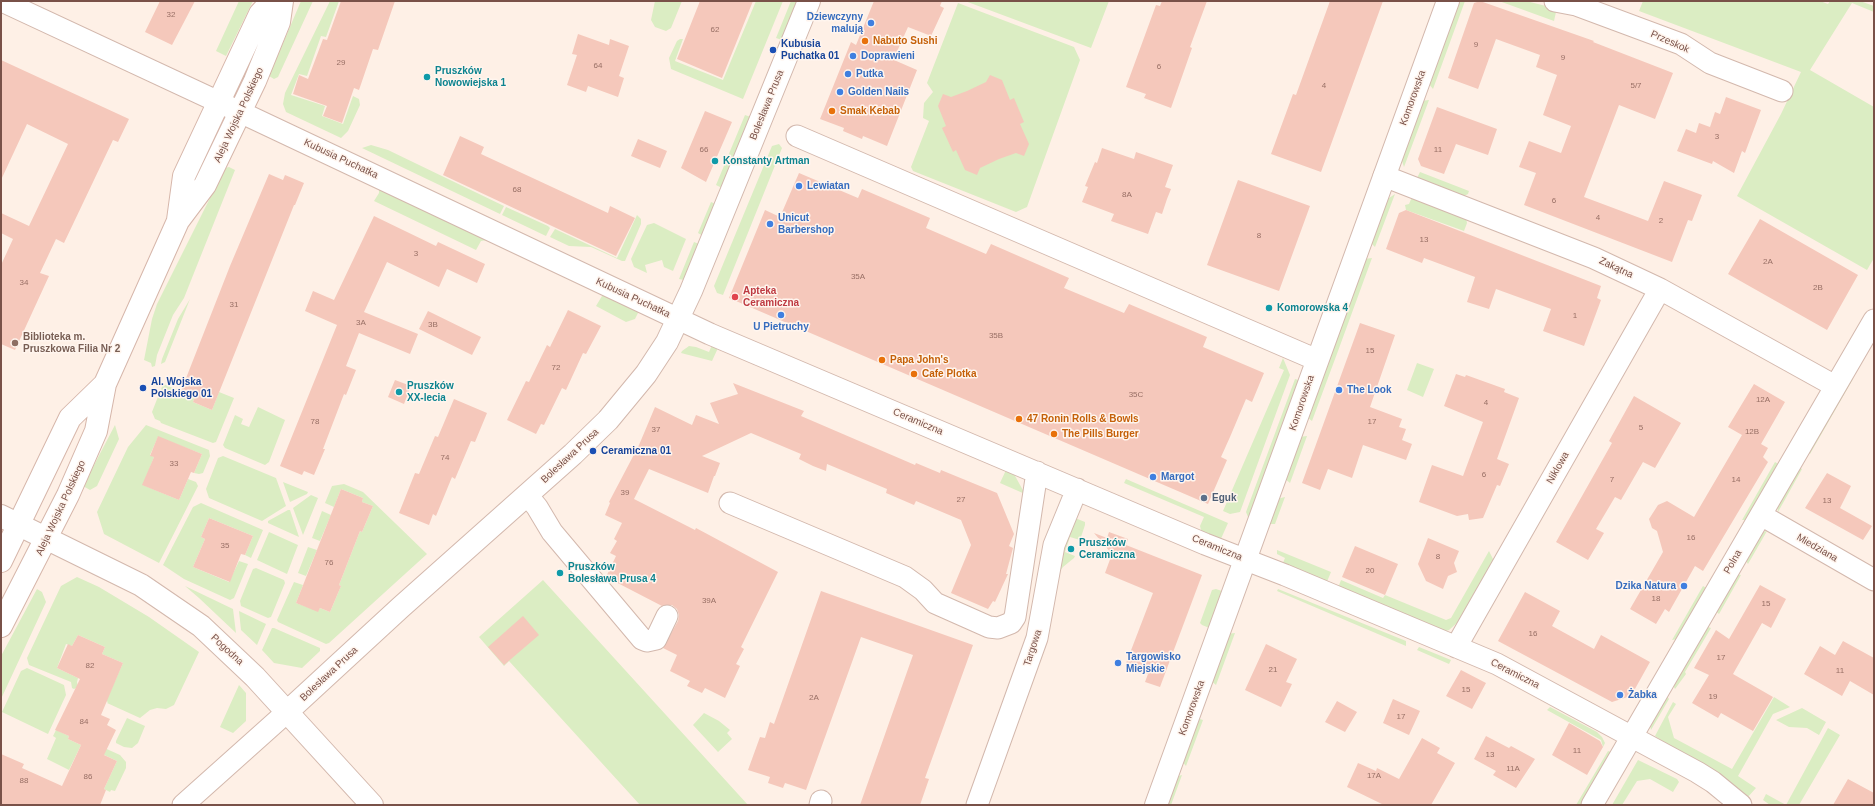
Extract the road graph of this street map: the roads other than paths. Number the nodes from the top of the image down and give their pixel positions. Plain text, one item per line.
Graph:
1 (2, 1) edge
2 (272, 1) edge
3 (282, 1) edge
4 (809, 1) edge
5 (1448, 1) edge
6 (1555, 1) edge
7 (1782, 91) dead end
8 (218, 102) junction
9 (240, 112) junction
10 (797, 136) dead end
11 (1384, 176) junction
12 (178, 221) junction
13 (1660, 289) junction
14 (678, 319) junction
15 (1874, 320) edge
16 (1317, 360) junction
17 (105, 384) junction
18 (1835, 386) junction
19 (1037, 472) junction
20 (1077, 488) junction
21 (527, 495) junction
22 (730, 503) dead end
23 (1761, 515) junction
24 (10, 520) edge
25 (47, 537) junction
26 (1245, 560) junction
27 (1, 561) edge
28 (1874, 580) edge
29 (667, 616) dead end
30 (1, 626) edge
31 (1456, 647) junction
32 (287, 712) junction
33 (1632, 736) junction
34 (183, 805) edge
35 (372, 805) edge
36 (977, 805) edge
37 (1156, 805) edge
38 (1592, 805) edge
39 (1741, 805) edge

1 - 8 street, Kubusia Puchatka
2 - 8 street, Aleja Wojska Polskiego
3 - 9 street, Aleja Wojska Polskiego
4 - 14 street, Bolesława Prusa
5 - 11 street, Komorowska
6 - 7 street, Przeskok
8 - 9 street, Kubusia Puchatka
8 - 12 street, Aleja Wojska Polskiego
9 - 12 street, Aleja Wojska Polskiego
9 - 14 street, Kubusia Puchatka
10 - 16 street
11 - 13 street, Zakątna
11 - 16 street, Komorowska
12 - 17 street, Aleja Wojska Polskiego
13 - 18 street, Zakątna
13 - 31 street, Niklowa
14 - 19 street, Ceramiczna
14 - 21 street, Bolesława Prusa
15 - 18 street, Polna
16 - 26 street, Komorowska
17 - 24 street, Aleja Wojska Polskiego
17 - 25 street, Aleja Wojska Polskiego
18 - 23 street, Polna
19 - 20 street, Ceramiczna
19 - 22 street
20 - 26 street, Ceramiczna
20 - 36 street, Targowa
21 - 29 street
21 - 32 street, Bolesława Prusa
23 - 28 street, Miedziana
23 - 33 street, Polna
24 - 25 street, Pogodna
24 - 27 street, Aleja Wojska Polskiego
25 - 30 street, Aleja Wojska Polskiego
25 - 32 street, Pogodna
26 - 31 street, Ceramiczna
26 - 37 street, Komorowska
31 - 33 street, Ceramiczna
32 - 34 street, Bolesława Prusa
32 - 35 street, Pogodna
33 - 38 street, Polna
33 - 39 street, Ceramiczna

